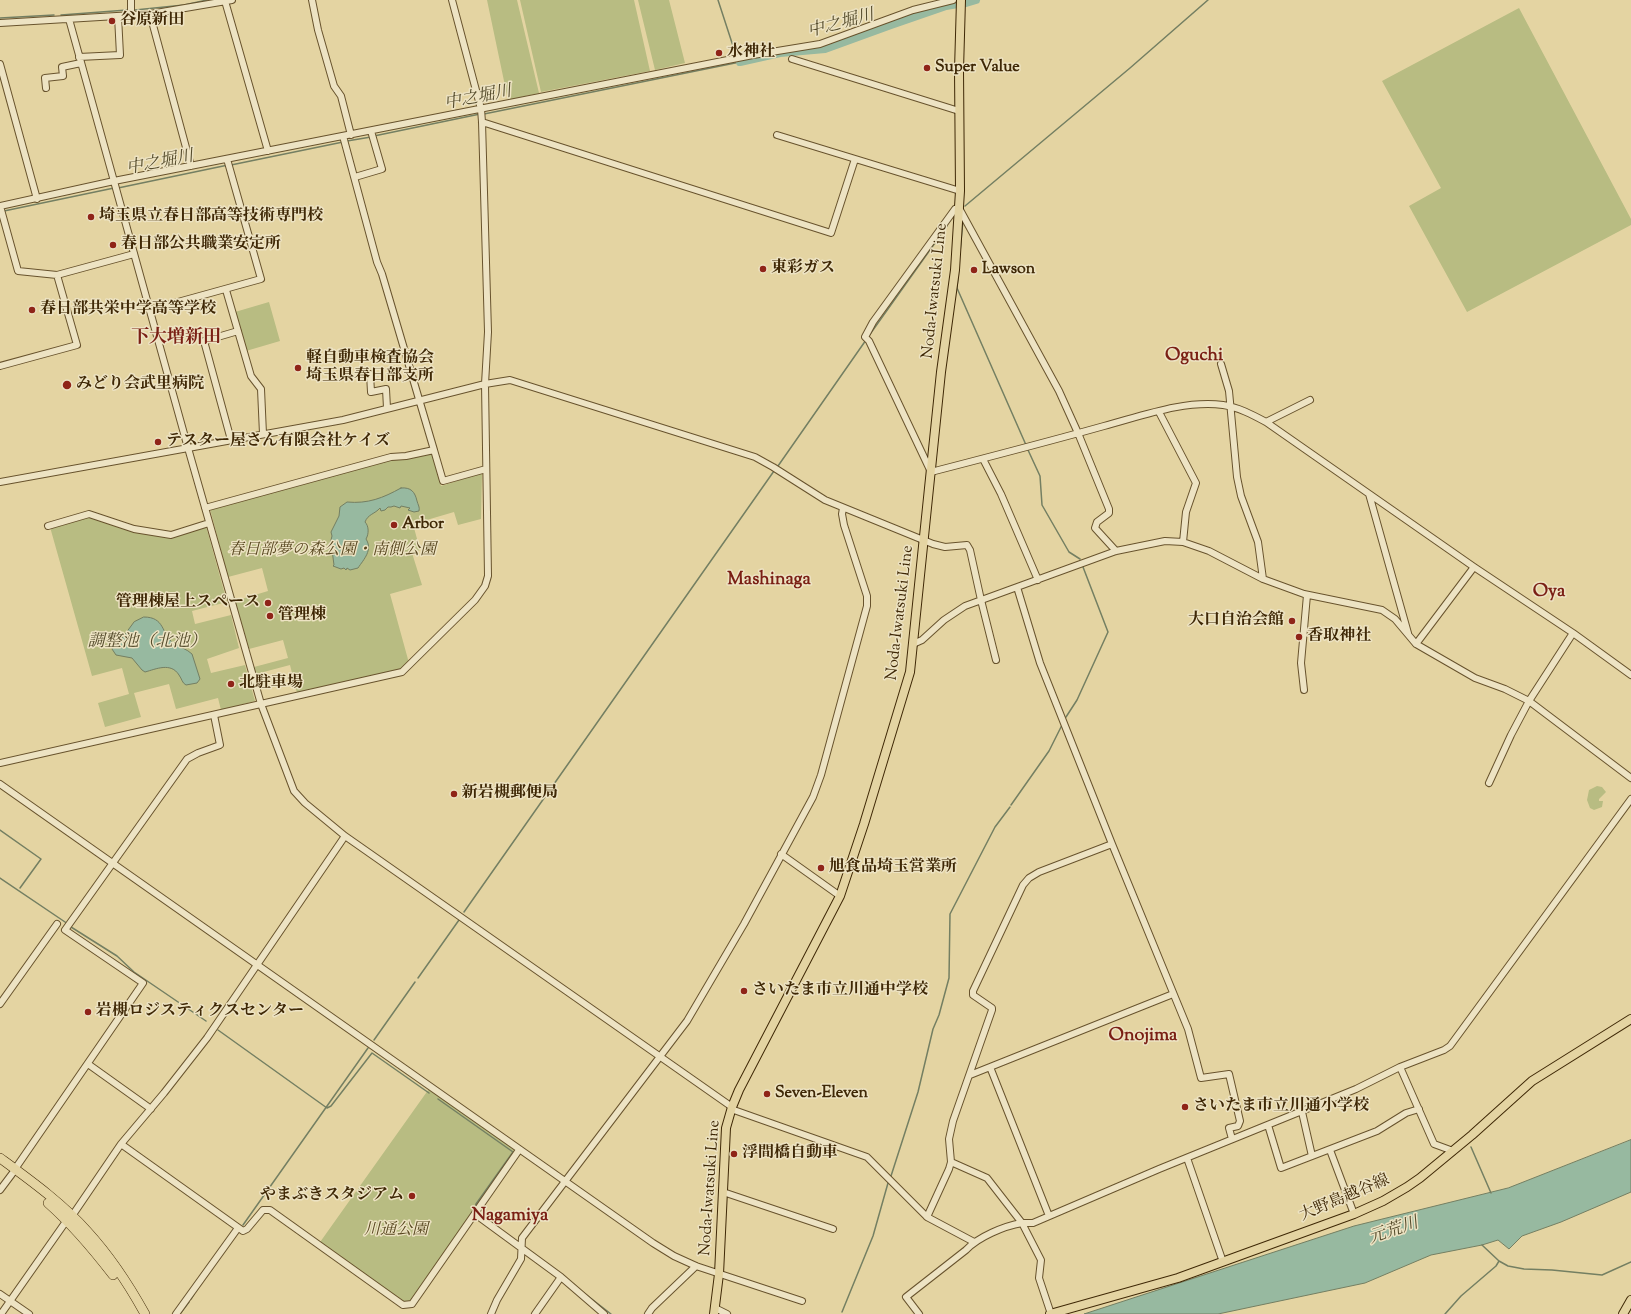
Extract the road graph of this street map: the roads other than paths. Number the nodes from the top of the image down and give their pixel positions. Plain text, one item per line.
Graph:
1 (131, 0) edge
2 (232, 0) edge
3 (312, 0) edge
4 (452, 0) edge
5 (953, 0) edge
6 (962, 0) edge
7 (225, 1) junction
8 (150, 14) junction
9 (131, 15) junction
10 (118, 16) junction
11 (69, 19) junction
12 (0, 23) edge
13 (792, 58) dead end
14 (80, 60) junction
15 (0, 64) edge
16 (46, 88) dead end
17 (959, 111) junction
18 (482, 115) junction
19 (371, 131) junction
20 (351, 135) junction
21 (777, 135) dead end
22 (344, 136) junction
23 (268, 151) junction
24 (855, 159) junction
25 (229, 163) junction
26 (191, 166) junction
27 (355, 176) junction
28 (114, 181) junction
29 (960, 191) junction
30 (37, 199) junction
31 (0, 206) edge
32 (959, 210) junction
33 (134, 254) junction
34 (57, 275) junction
35 (226, 290) junction
36 (150, 310) junction
37 (238, 331) junction
38 (1221, 364) dead end
39 (0, 366) edge
40 (370, 374) dead end
41 (485, 384) junction
42 (1310, 400) dead end
43 (420, 401) junction
44 (1231, 407) junction
45 (387, 408) junction
46 (1159, 412) junction
47 (1266, 422) junction
48 (1078, 433) junction
49 (263, 434) junction
50 (231, 440) junction
51 (188, 448) junction
52 (434, 450) junction
53 (983, 459) junction
54 (486, 469) junction
55 (931, 472) junction
56 (0, 482) edge
57 (1369, 494) junction
58 (205, 508) junction
59 (843, 508) junction
60 (209, 523) junction
61 (48, 526) dead end
62 (923, 540) junction
63 (1183, 542) junction
64 (1116, 551) junction
65 (1474, 567) junction
66 (1263, 578) junction
67 (1038, 580) junction
68 (1017, 587) junction
69 (1307, 595) junction
70 (981, 600) junction
71 (1408, 634) junction
72 (1573, 634) junction
73 (913, 644) junction
74 (1416, 644) junction
75 (996, 660) dead end
76 (1631, 675) edge
77 (1304, 690) dead end
78 (1529, 701) junction
79 (261, 704) junction
80 (214, 715) junction
81 (0, 763) edge
82 (1631, 778) edge
83 (0, 784) edge
84 (1489, 784) dead end
85 (1631, 799) edge
86 (345, 836) junction
87 (1112, 844) junction
88 (781, 854) junction
89 (113, 863) junction
90 (840, 896) junction
91 (57, 924) dead end
92 (258, 965) junction
93 (1173, 994) junction
94 (0, 1004) edge
95 (1631, 1019) edge
96 (661, 1056) junction
97 (88, 1064) junction
98 (990, 1067) junction
99 (1400, 1067) junction
100 (970, 1074) junction
101 (731, 1108) junction
102 (151, 1109) junction
103 (1418, 1109) junction
104 (1302, 1112) junction
105 (1268, 1125) junction
106 (1232, 1140) junction
107 (121, 1144) junction
108 (520, 1150) junction
109 (1330, 1150) junction
110 (1452, 1151) junction
111 (1312, 1156) junction
112 (0, 1158) edge
113 (1187, 1158) junction
114 (951, 1162) junction
115 (0, 1165) edge
116 (13, 1171) junction
117 (565, 1181) junction
118 (0, 1190) edge
119 (723, 1192) junction
120 (475, 1214) junction
121 (1354, 1214) junction
122 (1049, 1216) junction
123 (927, 1217) junction
124 (70, 1218) junction
125 (1022, 1223) junction
126 (238, 1228) junction
127 (833, 1229) dead end
128 (974, 1242) junction
129 (522, 1248) junction
130 (1223, 1262) junction
131 (696, 1266) junction
132 (719, 1274) junction
133 (561, 1277) junction
134 (0, 1294) edge
135 (1631, 1300) edge
136 (10, 1301) junction
137 (802, 1301) dead end
138 (715, 1311) edge
139 (1, 1314) edge
140 (29, 1314) edge
141 (138, 1314) edge
142 (145, 1314) edge
143 (176, 1314) edge
144 (491, 1314) edge
145 (534, 1314) edge
146 (604, 1314) edge
147 (648, 1314) edge
148 (727, 1314) edge
149 (919, 1314) edge
150 (1050, 1314) edge
151 (1623, 1314) edge

1 - 9 street
2 - 7 street
3 - 20 street
4 - 18 street
5 - 18 street
6 - 17 main road, Noda-Iwatsuki Line
7 - 8 street
7 - 23 street
8 - 9 street
8 - 26 street
9 - 10 street
10 - 11 street
10 - 14 street
11 - 12 street
11 - 14 street
13 - 17 street
14 - 16 street
14 - 28 street
15 - 30 street
17 - 29 main road, Noda-Iwatsuki Line
18 - 19 street
18 - 24 street
18 - 41 street
19 - 20 street
19 - 27 street
20 - 22 street
21 - 24 street
22 - 23 street
22 - 27 street
23 - 25 street
24 - 29 street
25 - 26 street
25 - 35 street
26 - 28 street
27 - 43 street
28 - 30 street
28 - 33 street
29 - 32 main road, Noda-Iwatsuki Line
30 - 31 street
31 - 34 street
32 - 48 street
32 - 55 main road, Noda-Iwatsuki Line
32 - 55 street
33 - 34 street
33 - 36 street
34 - 39 street
35 - 36 street
35 - 37 street
36 - 51 street
37 - 49 street
37 - 50 street
38 - 44 street
40 - 45 street
41 - 43 street
41 - 54 street
41 - 59 street
42 - 47 street
43 - 45 street
43 - 52 street
44 - 46 street
44 - 47 street
44 - 66 street
45 - 49 street
46 - 48 street
46 - 63 street
47 - 57 street
48 - 53 street
48 - 64 street
49 - 50 street
50 - 51 street
51 - 56 street
51 - 58 street
52 - 54 street
52 - 58 street
53 - 55 street
53 - 67 street
54 - 79 street
55 - 62 main road, Noda-Iwatsuki Line
57 - 65 street
57 - 71 street
58 - 60 street
59 - 62 street
59 - 88 street
60 - 61 street
60 - 79 street
62 - 70 street
62 - 73 main road, Noda-Iwatsuki Line
63 - 64 street
63 - 66 street
64 - 67 street
65 - 72 street
65 - 74 street
66 - 69 street
67 - 68 street
68 - 70 street
68 - 87 street
69 - 71 street
69 - 77 street
70 - 73 street
70 - 75 street
71 - 74 street
72 - 76 street
72 - 78 street
73 - 90 main road, Noda-Iwatsuki Line
74 - 78 street
78 - 82 street
78 - 84 street
79 - 80 street
79 - 86 street
80 - 81 street
80 - 89 street
83 - 89 street
85 - 99 street
86 - 92 street
86 - 96 street
87 - 93 street
87 - 100 street
88 - 90 street
88 - 96 street
89 - 92 street
89 - 97 street
90 - 101 main road, Noda-Iwatsuki Line
91 - 94 street
92 - 102 street
92 - 108 street
93 - 98 street
93 - 106 street
95 - 110 main road, 大野島越谷線
96 - 101 street
96 - 117 street
97 - 102 street
97 - 116 street
98 - 100 street
98 - 122 street
99 - 103 street
99 - 104 street
100 - 114 street
101 - 119 main road, Noda-Iwatsuki Line
101 - 123 street
102 - 107 street
103 - 109 street
103 - 110 street
104 - 105 street
104 - 111 street
105 - 106 street
105 - 111 street
106 - 113 street
107 - 124 street
107 - 126 street
108 - 117 street
108 - 120 street
109 - 111 street
109 - 121 street
110 - 121 main road, 大野島越谷線
112 - 116 highway
113 - 122 street
113 - 130 street
114 - 123 street
114 - 125 street
115 - 116 highway
116 - 118 street
116 - 124 highway
117 - 129 street
117 - 131 street
119 - 127 street
119 - 132 main road, Noda-Iwatsuki Line
120 - 126 street
120 - 129 street
121 - 130 main road, 大野島越谷線
122 - 125 street
123 - 128 street
124 - 136 street
124 - 141 highway
124 - 142 highway
125 - 128 street
125 - 150 street
126 - 143 street
128 - 149 street
129 - 133 street
129 - 144 street
130 - 150 main road, 大野島越谷線
131 - 132 street
131 - 147 street
132 - 137 street
132 - 138 main road, Noda-Iwatsuki Line
133 - 145 street
133 - 146 street
134 - 136 street
135 - 151 main road
136 - 139 street
136 - 140 street
138 - 148 street

